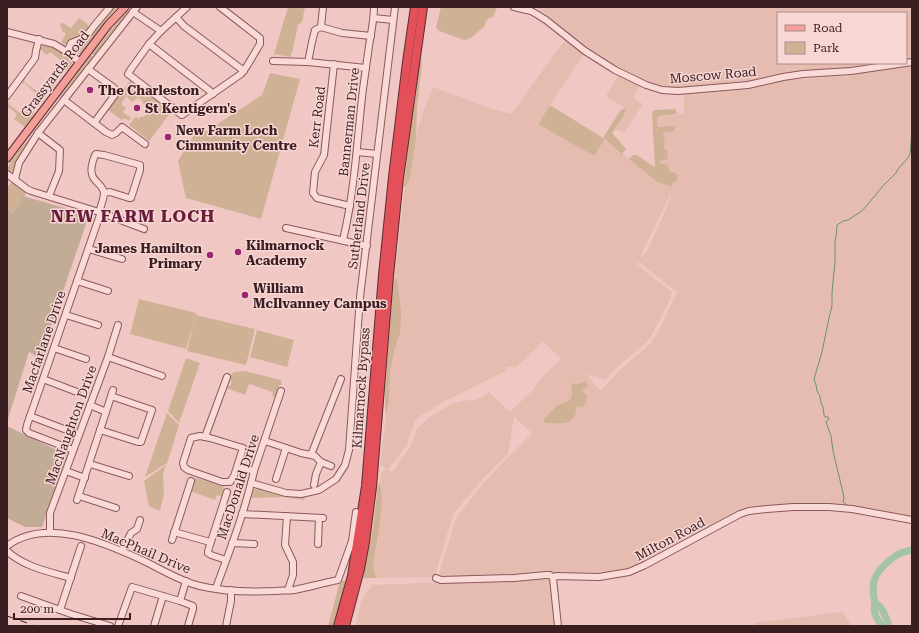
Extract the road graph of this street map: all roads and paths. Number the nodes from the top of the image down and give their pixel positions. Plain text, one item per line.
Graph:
1 (110, 7) edge
2 (124, 7) edge
3 (187, 7) edge
4 (220, 7) edge
5 (323, 7) edge
6 (374, 7) edge
7 (395, 7) edge
8 (416, 7) edge
9 (423, 7) edge
10 (514, 7) edge
11 (135, 9) edge
12 (176, 17) junction
13 (374, 18) junction
14 (393, 20) junction
15 (321, 27) junction
16 (161, 31) junction
17 (7, 32) edge
18 (371, 36) junction
19 (39, 39) junction
20 (149, 44) junction
21 (67, 52) junction
22 (274, 61) dead end
23 (80, 62) junction
24 (308, 62) junction
25 (334, 64) junction
26 (898, 64) edge
27 (366, 68) junction
28 (88, 69) junction
29 (244, 71) junction
30 (213, 94) junction
31 (7, 96) edge
32 (64, 100) junction
33 (94, 123) junction
34 (38, 133) junction
35 (145, 144) dead end
36 (357, 152) junction
37 (377, 154) junction
38 (7, 158) edge
39 (7, 174) edge
40 (15, 179) junction
41 (104, 194) junction
42 (49, 196) junction
43 (350, 206) junction
44 (100, 212) junction
45 (286, 228) dead end
46 (144, 229) dead end
47 (343, 240) junction
48 (367, 246) junction
49 (89, 248) junction
50 (122, 259) dead end
51 (77, 282) junction
52 (108, 291) dead end
53 (66, 314) junction
54 (98, 325) dead end
55 (118, 325) dead end
56 (54, 348) junction
57 (108, 356) junction
58 (86, 359) dead end
59 (162, 376) dead end
60 (226, 376) dead end
61 (43, 379) junction
62 (341, 379) dead end
63 (280, 391) dead end
64 (77, 392) dead end
65 (90, 406) junction
66 (106, 412) junction
67 (30, 416) junction
68 (64, 429) dead end
69 (100, 430) junction
70 (205, 437) junction
71 (264, 441) junction
72 (286, 448) junction
73 (73, 450) junction
74 (311, 455) junction
75 (321, 462) junction
76 (90, 464) junction
77 (238, 466) junction
78 (331, 466) dead end
79 (66, 471) junction
80 (254, 471) junction
81 (129, 476) dead end
82 (85, 478) junction
83 (276, 479) dead end
84 (191, 481) dead end
85 (251, 484) junction
86 (314, 485) dead end
87 (227, 492) dead end
88 (217, 498) dead end
89 (224, 500) junction
90 (116, 508) dead end
91 (356, 512) dead end
92 (242, 514) junction
93 (287, 516) junction
94 (140, 520) dead end
95 (912, 520) edge
96 (50, 532) junction
97 (174, 532) junction
98 (172, 540) dead end
99 (210, 542) junction
100 (232, 543) junction
101 (254, 544) dead end
102 (318, 544) dead end
103 (7, 546) edge
104 (81, 546) dead end
105 (7, 551) edge
106 (122, 551) junction
107 (226, 560) junction
108 (71, 578) junction
109 (436, 578) dead end
110 (553, 578) junction
111 (186, 581) junction
112 (216, 588) junction
113 (231, 590) junction
114 (288, 590) junction
115 (21, 596) dead end
116 (163, 596) junction
117 (180, 601) junction
118 (60, 610) junction
119 (110, 626) edge
120 (118, 626) edge
121 (154, 626) edge
122 (188, 626) edge
123 (226, 626) edge
124 (338, 626) edge
125 (345, 626) edge
126 (558, 626) edge

1 - 21 street
2 - 23 main road, Grassyards Road
3 - 12 street
4 - 29 street
5 - 15 street
6 - 13 street, Bannerman Drive
7 - 14 street, Sutherland Drive
8 - 124 highway, Kilmarnock Bypass
9 - 125 highway, Kilmarnock Bypass
10 - 26 street, Moscow Road
11 - 16 street
11 - 28 street
12 - 16 street
12 - 29 street
13 - 14 street
13 - 18 street, Bannerman Drive
14 - 37 street, Sutherland Drive
15 - 18 street
15 - 24 street
16 - 20 street
17 - 19 street
18 - 27 street, Bannerman Drive
19 - 21 street
19 - 31 street
20 - 30 street
20 - 30 street
21 - 23 street
22 - 24 street
23 - 38 main road, Grassyards Road
24 - 25 street
25 - 27 street
25 - 43 street, Kerr Road
27 - 36 street, Bannerman Drive
28 - 32 street
28 - 33 street
29 - 30 street
32 - 33 street
32 - 34 street
33 - 35 street
34 - 40 street
34 - 42 street
36 - 37 street
36 - 43 street, Bannerman Drive
37 - 48 street, Sutherland Drive
39 - 40 street
40 - 42 street
41 - 41 street
41 - 44 street, Macfarlane Drive
42 - 44 street
43 - 47 street, Bannerman Drive
44 - 46 street
44 - 49 street, Macfarlane Drive
45 - 47 street
47 - 48 street
48 - 85 street, Sutherland Drive
49 - 50 street
49 - 51 street, Macfarlane Drive
51 - 52 street
51 - 53 street, Macfarlane Drive
53 - 54 street
53 - 56 street, Macfarlane Drive
55 - 57 street, MacNaughton Drive
56 - 58 street
56 - 61 street, Macfarlane Drive
57 - 59 street
57 - 65 street, MacNaughton Drive
60 - 70 street
61 - 64 street
61 - 67 street, Macfarlane Drive
62 - 74 street
63 - 71 street, MacDonald Drive
65 - 66 street
65 - 73 street, MacNaughton Drive
66 - 69 street
66 - 69 street
67 - 68 street
67 - 73 street, Macfarlane Drive
69 - 76 street
70 - 77 street
70 - 77 street
71 - 72 street
71 - 80 street, MacDonald Drive
72 - 74 street
72 - 83 street
73 - 79 street, MacNaughton Drive
74 - 75 street
75 - 78 street
75 - 86 street
76 - 81 street
76 - 82 street
77 - 80 street
79 - 82 street
79 - 96 street, MacNaughton Drive
80 - 85 street, MacDonald Drive
82 - 90 street
84 - 97 street
85 - 92 street, MacDonald Drive
87 - 89 street
88 - 89 street
89 - 99 street
91 - 114 street
92 - 93 street
92 - 100 street, MacDonald Drive
93 - 102 street
93 - 114 street
94 - 106 street
95 - 110 street, Milton Road
96 - 103 street, MacPhail Drive
96 - 106 street, MacPhail Drive
97 - 98 street
97 - 99 street
99 - 107 street
100 - 101 street
100 - 107 street, MacDonald Drive
104 - 108 street
105 - 108 street
106 - 111 street, MacPhail Drive
107 - 112 street, MacDonald Drive
108 - 118 street
109 - 110 street, Milton Road
110 - 126 street
111 - 112 street, MacPhail Drive
111 - 117 street
112 - 113 street, MacPhail Drive
113 - 114 street
113 - 123 street
115 - 118 street
116 - 117 street
116 - 120 street
116 - 121 street
117 - 122 street
118 - 119 street

